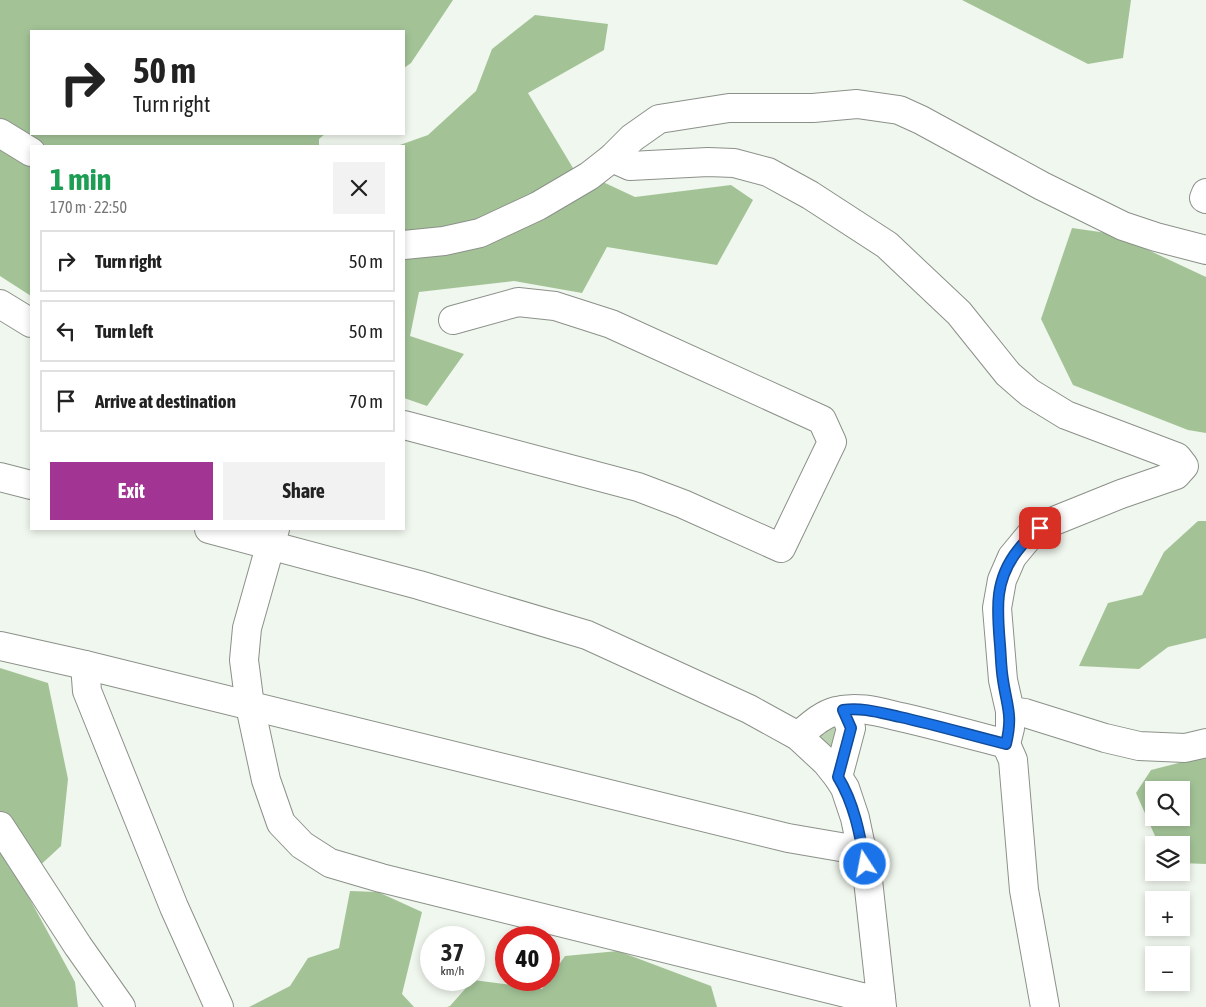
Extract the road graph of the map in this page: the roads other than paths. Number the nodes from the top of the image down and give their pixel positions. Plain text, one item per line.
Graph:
1 (0, 133) edge
2 (30, 151) edge
3 (612, 158) junction
4 (1206, 193) edge
5 (1206, 199) edge
6 (405, 244) edge
7 (1206, 250) edge
8 (0, 304) edge
9 (452, 320) dead end
10 (30, 322) edge
11 (405, 425) edge
12 (0, 477) edge
13 (30, 485) edge
14 (216, 530) edge
15 (273, 537) edge
16 (0, 646) edge
17 (85, 665) junction
18 (250, 706) junction
19 (843, 710) junction
20 (1010, 711) junction
21 (798, 736) junction
22 (1206, 743) edge
23 (1006, 744) junction
24 (838, 777) junction
25 (0, 826) edge
26 (862, 847) junction
27 (882, 1003) edge
28 (121, 1007) edge
29 (219, 1007) edge
30 (1045, 1007) edge

1 - 2 street
3 - 6 street
3 - 7 street
3 - 20 street
4 - 5 street
8 - 10 street
9 - 11 street
12 - 13 street
14 - 15 street
15 - 18 street
15 - 21 street
16 - 17 street
17 - 18 street
17 - 29 street
18 - 26 street
18 - 27 street
19 - 21 street
19 - 23 street
19 - 24 street
20 - 22 street
20 - 23 street
21 - 24 street
23 - 30 street
24 - 26 street
25 - 28 street
26 - 27 street

